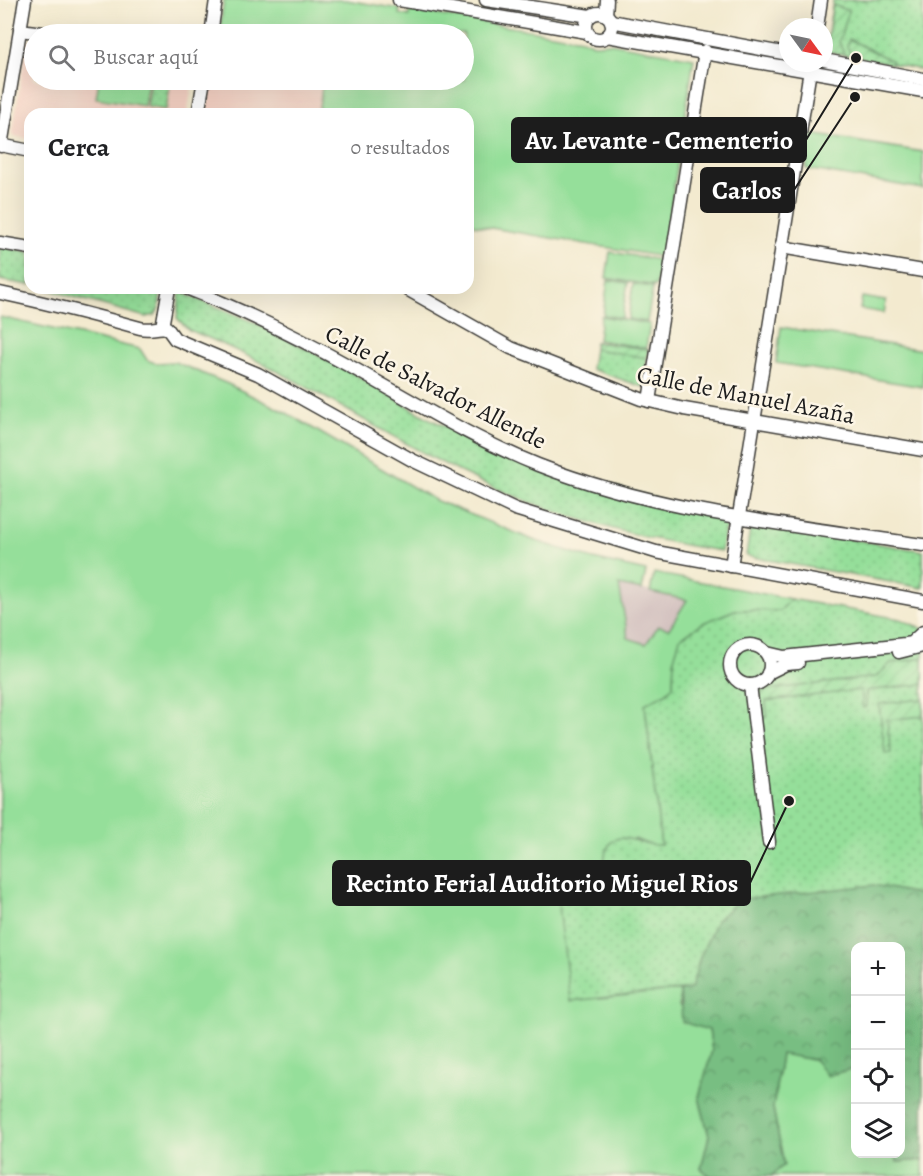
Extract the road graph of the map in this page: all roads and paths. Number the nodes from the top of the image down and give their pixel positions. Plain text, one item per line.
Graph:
1 (25, 0) edge
2 (216, 0) edge
3 (399, 0) edge
4 (486, 0) edge
5 (598, 0) edge
6 (607, 0) edge
7 (821, 0) edge
8 (601, 16) junction
9 (818, 18) edge
10 (212, 24) edge
11 (20, 30) junction
12 (24, 31) edge
13 (587, 32) junction
14 (607, 36) junction
15 (705, 51) junction
16 (779, 52) edge
17 (833, 62) edge
18 (779, 64) edge
19 (810, 72) edge
20 (821, 72) edge
21 (923, 79) edge
22 (202, 90) edge
23 (923, 91) edge
24 (199, 108) edge
25 (0, 146) edge
26 (24, 150) edge
27 (0, 243) edge
28 (24, 247) edge
29 (781, 247) junction
30 (923, 271) edge
31 (0, 293) edge
32 (168, 294) edge
33 (199, 294) edge
34 (416, 294) edge
35 (162, 327) junction
36 (649, 401) junction
37 (754, 422) junction
38 (923, 450) edge
39 (739, 517) junction
40 (923, 545) edge
41 (731, 566) junction
42 (923, 601) edge
43 (923, 632) edge
44 (923, 646) edge
45 (767, 653) junction
46 (768, 672) junction
47 (750, 685) junction
48 (769, 842) dead end

1 - 11 street
2 - 10 street
3 - 13 street
4 - 8 street
5 - 8 street
6 - 8 street
7 - 9 street
8 - 13 street
8 - 14 street
8 - 16 street
11 - 12 street
11 - 25 street
13 - 14 street
14 - 15 street
15 - 18 street
15 - 36 street
17 - 21 street
19 - 29 street
20 - 23 street
22 - 24 street
25 - 26 street
27 - 28 street
29 - 30 street
29 - 37 street
31 - 35 street
32 - 35 street
33 - 39 street, Calle de Salvador Allende
34 - 36 street, Calle de Manuel Azaña
35 - 41 street
36 - 37 street, Calle de Manuel Azaña
37 - 38 street, Calle de Manuel Azaña
37 - 39 street
39 - 40 street, Calle de Salvador Allende
39 - 41 street
41 - 42 street
43 - 45 street
44 - 46 street
45 - 46 street
45 - 47 street
46 - 47 street
47 - 48 street

